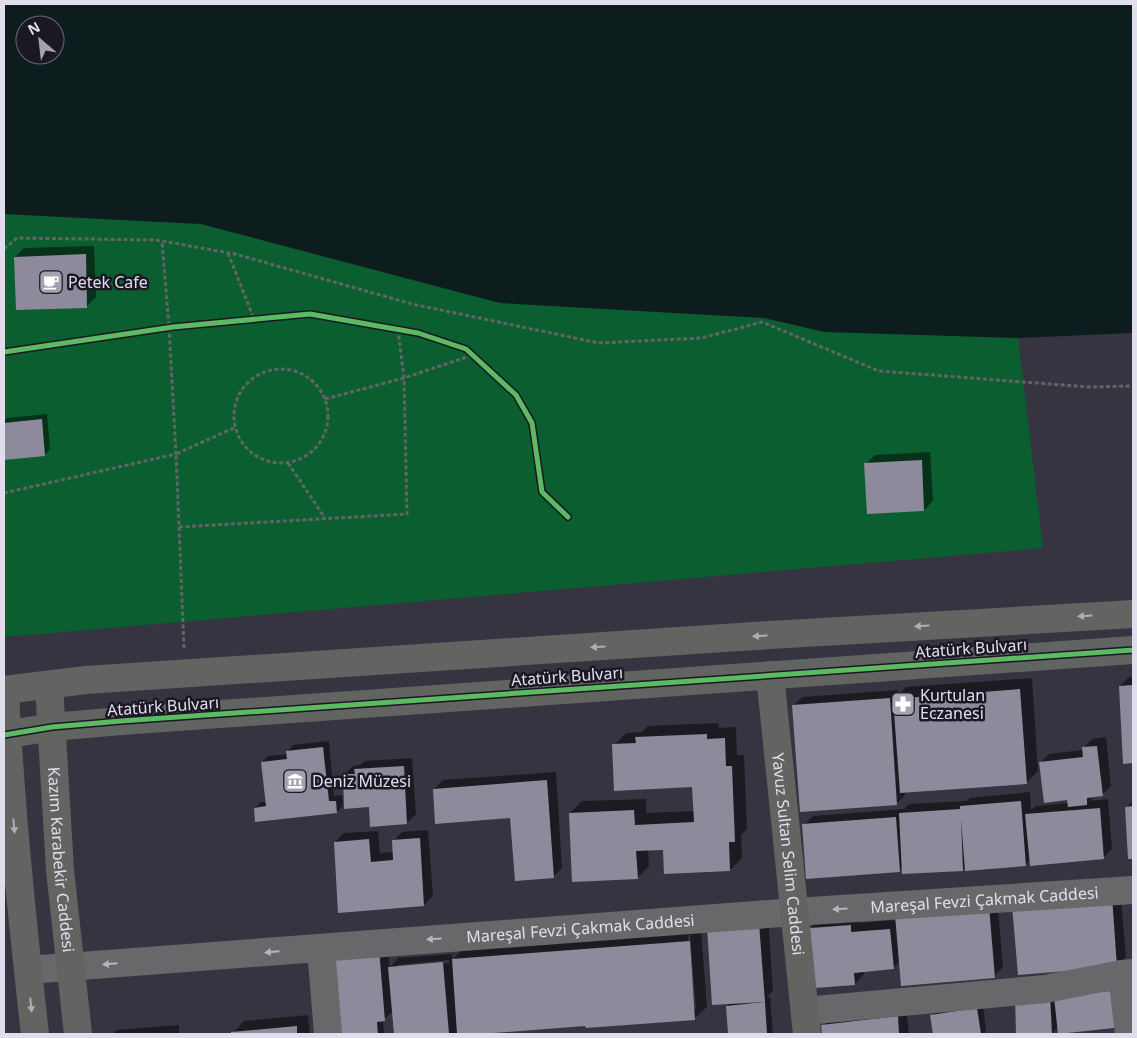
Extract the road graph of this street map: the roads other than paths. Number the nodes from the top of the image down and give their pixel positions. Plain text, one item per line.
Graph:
1 (1133, 614) edge
2 (1133, 650) edge
3 (770, 675) junction
4 (49, 685) junction
5 (4, 690) edge
6 (52, 727) junction
7 (5, 734) edge
8 (1133, 890) edge
9 (794, 912) junction
10 (321, 948) junction
11 (70, 967) junction
12 (28, 970) junction
13 (1128, 974) edge
14 (806, 1022) edge
15 (34, 1034) edge
16 (78, 1034) edge
17 (328, 1034) edge
18 (1129, 1034) edge

1 -> 4 street, Atatürk Bulvarı
2 - 3 street, Atatürk Bulvarı
3 - 6 street, Atatürk Bulvarı
3 - 9 street, Yavuz Sultan Selim Caddesi
4 - 5 street, Atatürk Bulvarı
4 - 6 street, Kazım Karabekir Caddesi
5 - 7 street
6 - 7 street, Atatürk Bulvarı
6 - 11 street, Kazım Karabekir Caddesi
7 -> 12 street
8 -> 9 street, Mareşal Fevzi Çakmak Caddesi
9 -> 10 street, Mareşal Fevzi Çakmak Caddesi
9 - 14 street, Yavuz Sultan Selim Caddesi
10 -> 11 street, Mareşal Fevzi Çakmak Caddesi
10 - 17 street
11 - 12 street, Mareşal Fevzi Çakmak Caddesi
11 - 16 street, Kazım Karabekir Caddesi
12 -> 15 street
13 - 14 street
13 - 18 street

